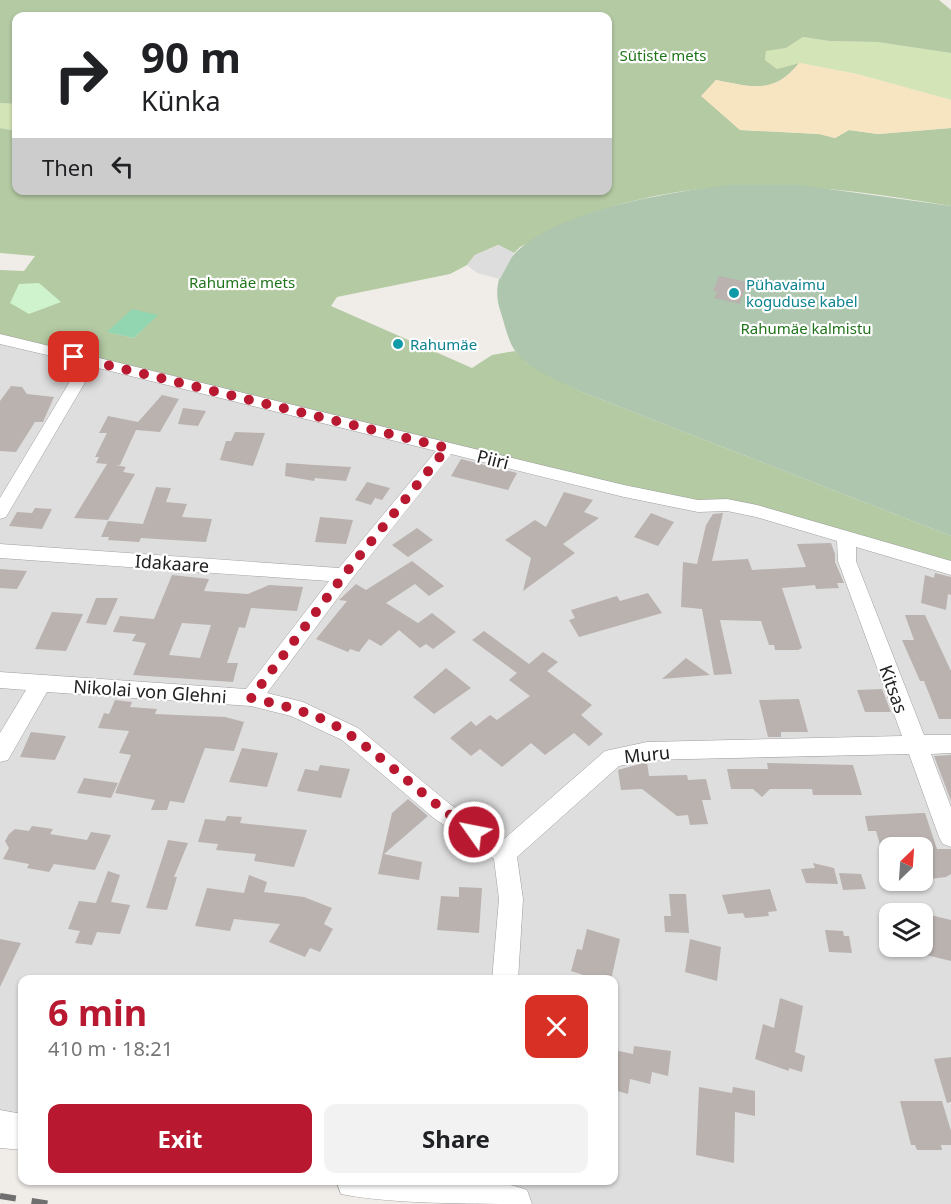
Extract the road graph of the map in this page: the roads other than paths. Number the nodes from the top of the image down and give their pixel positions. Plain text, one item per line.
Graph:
1 (0, 339) edge
2 (90, 361) junction
3 (447, 448) junction
4 (0, 513) edge
5 (846, 538) junction
6 (0, 551) edge
7 (951, 568) edge
8 (344, 575) junction
9 (0, 680) edge
10 (41, 683) junction
11 (251, 698) junction
12 (951, 744) edge
13 (915, 746) junction
14 (0, 753) edge
15 (951, 837) edge
16 (505, 853) junction
17 (505, 975) edge
18 (0, 1129) edge
19 (18, 1131) edge
20 (402, 1185) edge
21 (497, 1195) edge

1 - 2 street, Piiri
2 - 3 street, Piiri
2 - 4 street
3 - 5 street, Piiri
3 - 8 street
5 - 7 street, Piiri
5 - 13 street, Kitsas
6 - 8 street, Idakaare
8 - 11 street
9 - 10 street, Nikolai von Glehni
10 - 11 street, Nikolai von Glehni
10 - 14 street
11 - 16 street, Nikolai von Glehni
12 - 13 street, Muru
13 - 15 street, Kitsas
13 - 16 street, Muru
16 - 17 street
18 - 19 street
20 - 21 street

